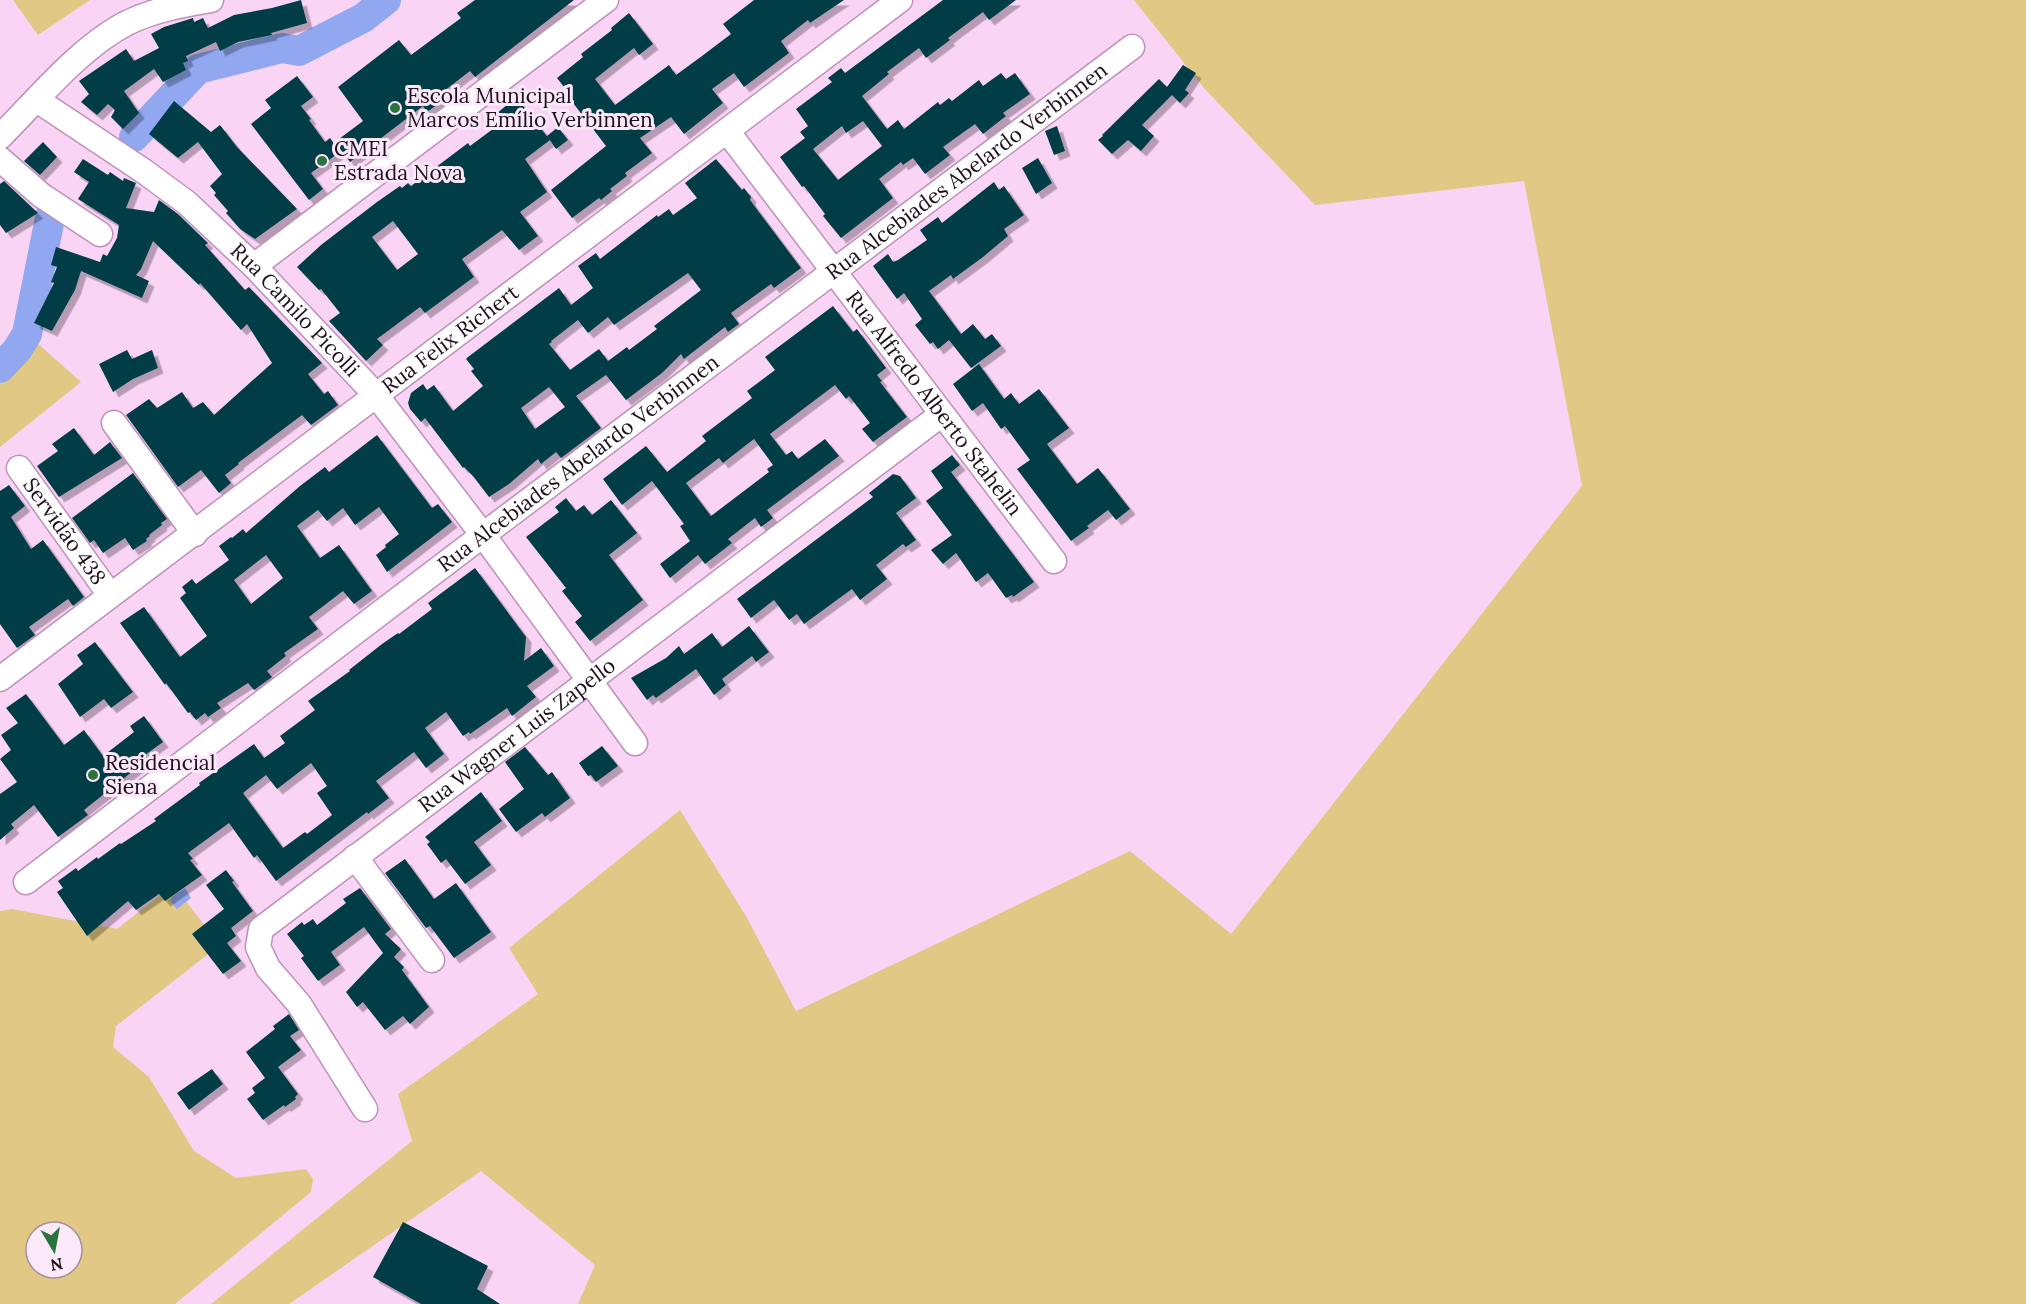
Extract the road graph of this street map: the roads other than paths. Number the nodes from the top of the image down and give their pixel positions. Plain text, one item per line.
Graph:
1 (211, 0) edge
2 (606, 0) edge
3 (900, 0) edge
4 (1132, 47) dead end
5 (37, 100) junction
6 (727, 131) junction
7 (0, 137) edge
8 (0, 159) edge
9 (100, 234) dead end
10 (254, 266) junction
11 (833, 271) junction
12 (376, 395) junction
13 (942, 414) junction
14 (114, 423) dead end
15 (19, 468) dead end
16 (34, 509) dead end
17 (195, 534) junction
18 (483, 535) junction
19 (1054, 561) dead end
20 (106, 598) junction
21 (0, 679) edge
22 (588, 680) junction
23 (635, 743) dead end
24 (355, 856) junction
25 (26, 882) dead end
26 (432, 960) dead end
27 (365, 1108) dead end

1 - 5 street
2 - 10 street
3 - 6 street, Rua Felix Richert
4 - 11 street, Rua Alcebiades Abelardo Verbinnen
5 - 7 street
5 - 10 street, Rua Camilo Picolli
6 - 11 street, Rua Alfredo Alberto Stahelin
6 - 12 street, Rua Felix Richert
8 - 9 street
10 - 12 street, Rua Camilo Picolli
11 - 13 street, Rua Alfredo Alberto Stahelin
11 - 18 street, Rua Alcebiades Abelardo Verbinnen
12 - 17 street, Rua Felix Richert
12 - 18 street, Rua Camilo Picolli
13 - 19 street, Rua Alfredo Alberto Stahelin
13 - 22 street, Rua Wagner Luis Zapello
14 - 17 street
15 - 20 street, Servidão 438
16 - 20 street
17 - 20 street, Rua Felix Richert
18 - 22 street, Rua Camilo Picolli
18 - 25 street, Rua Alcebiades Abelardo Verbinnen
20 - 21 street, Rua Felix Richert
22 - 23 street, Rua Camilo Picolli
22 - 24 street, Rua Wagner Luis Zapello
24 - 26 street
24 - 27 street, Rua Wagner Luis Zapello

